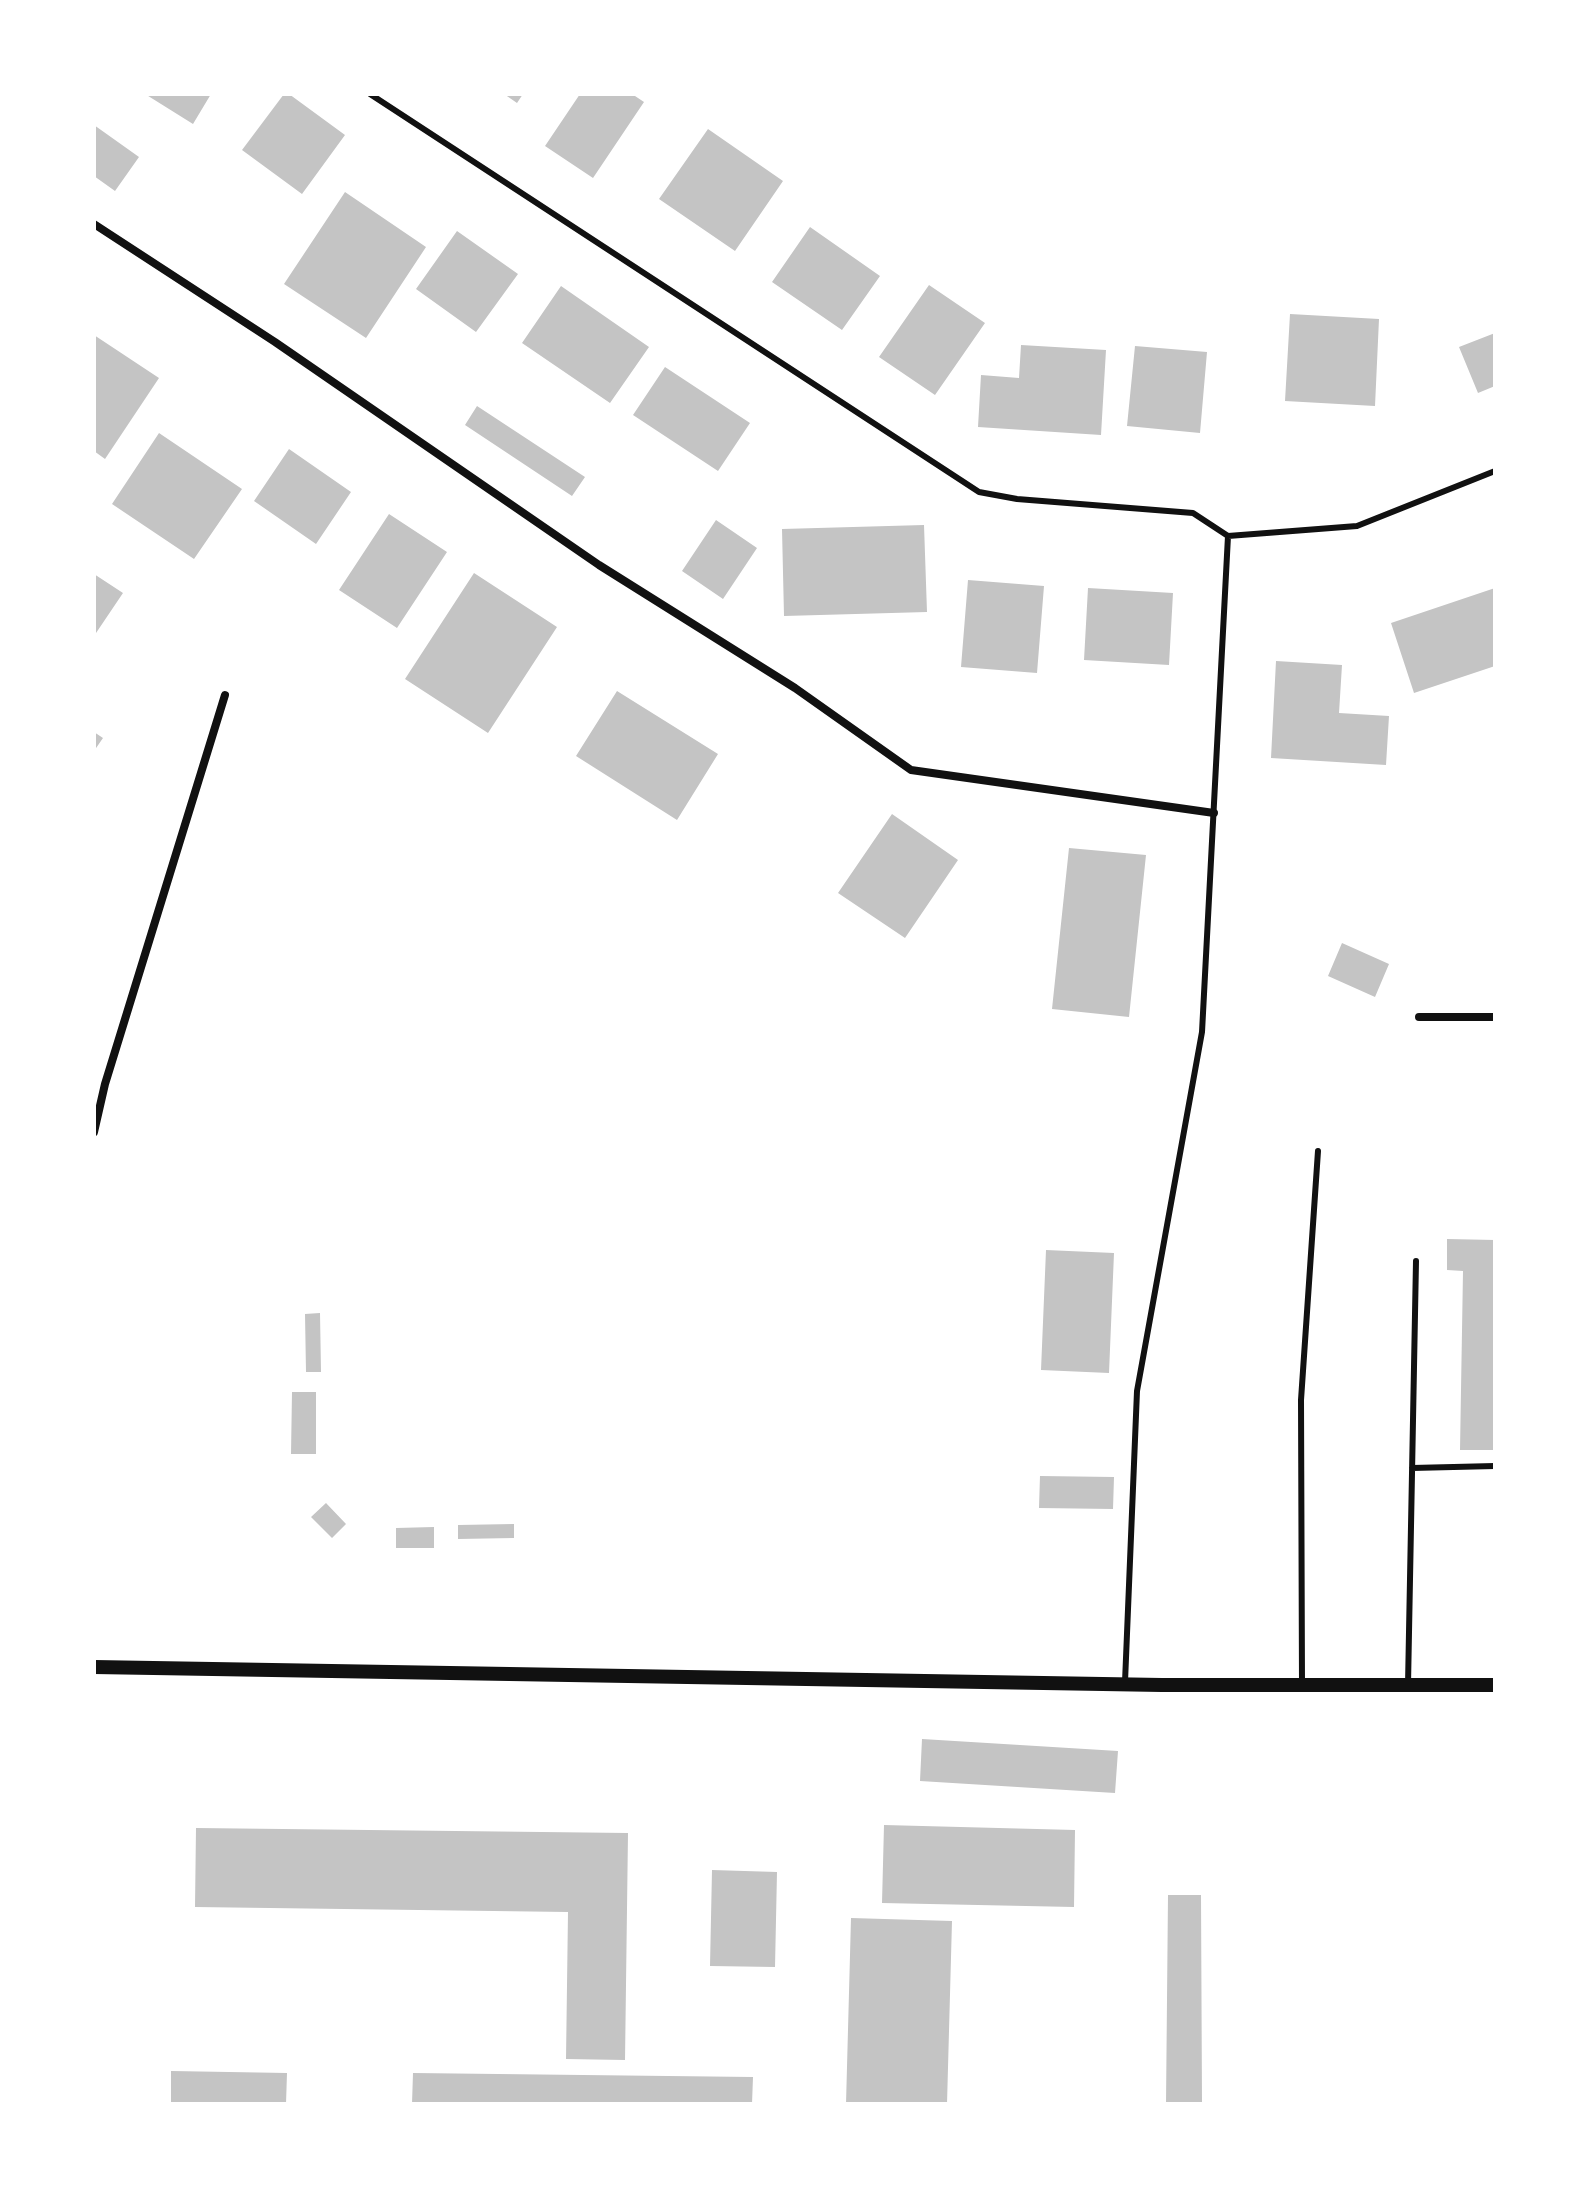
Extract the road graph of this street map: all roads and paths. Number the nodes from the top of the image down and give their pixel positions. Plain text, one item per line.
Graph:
1 (370, 94) edge
2 (94, 224) edge
3 (1495, 471) edge
4 (1228, 536) junction
5 (225, 695) dead end
6 (1214, 813) junction
7 (1419, 1017) dead end
8 (1495, 1017) edge
9 (94, 1078) edge
10 (105, 1084) junction
11 (94, 1132) edge
12 (1318, 1151) dead end
13 (1416, 1261) dead end
14 (1495, 1466) edge
15 (1412, 1468) junction
16 (94, 1667) edge
17 (1125, 1684) junction
18 (1302, 1685) junction
19 (1408, 1685) junction
20 (1495, 1685) edge

1 - 4 lane
2 - 6 street
3 - 4 lane
4 - 6 lane
5 - 10 street
6 - 17 lane
7 - 8 street
9 - 10 street
10 - 11 street
12 - 18 lane
13 - 15 lane
14 - 15 lane
15 - 19 lane
16 - 17 street
17 - 18 street
18 - 19 street
19 - 20 street

